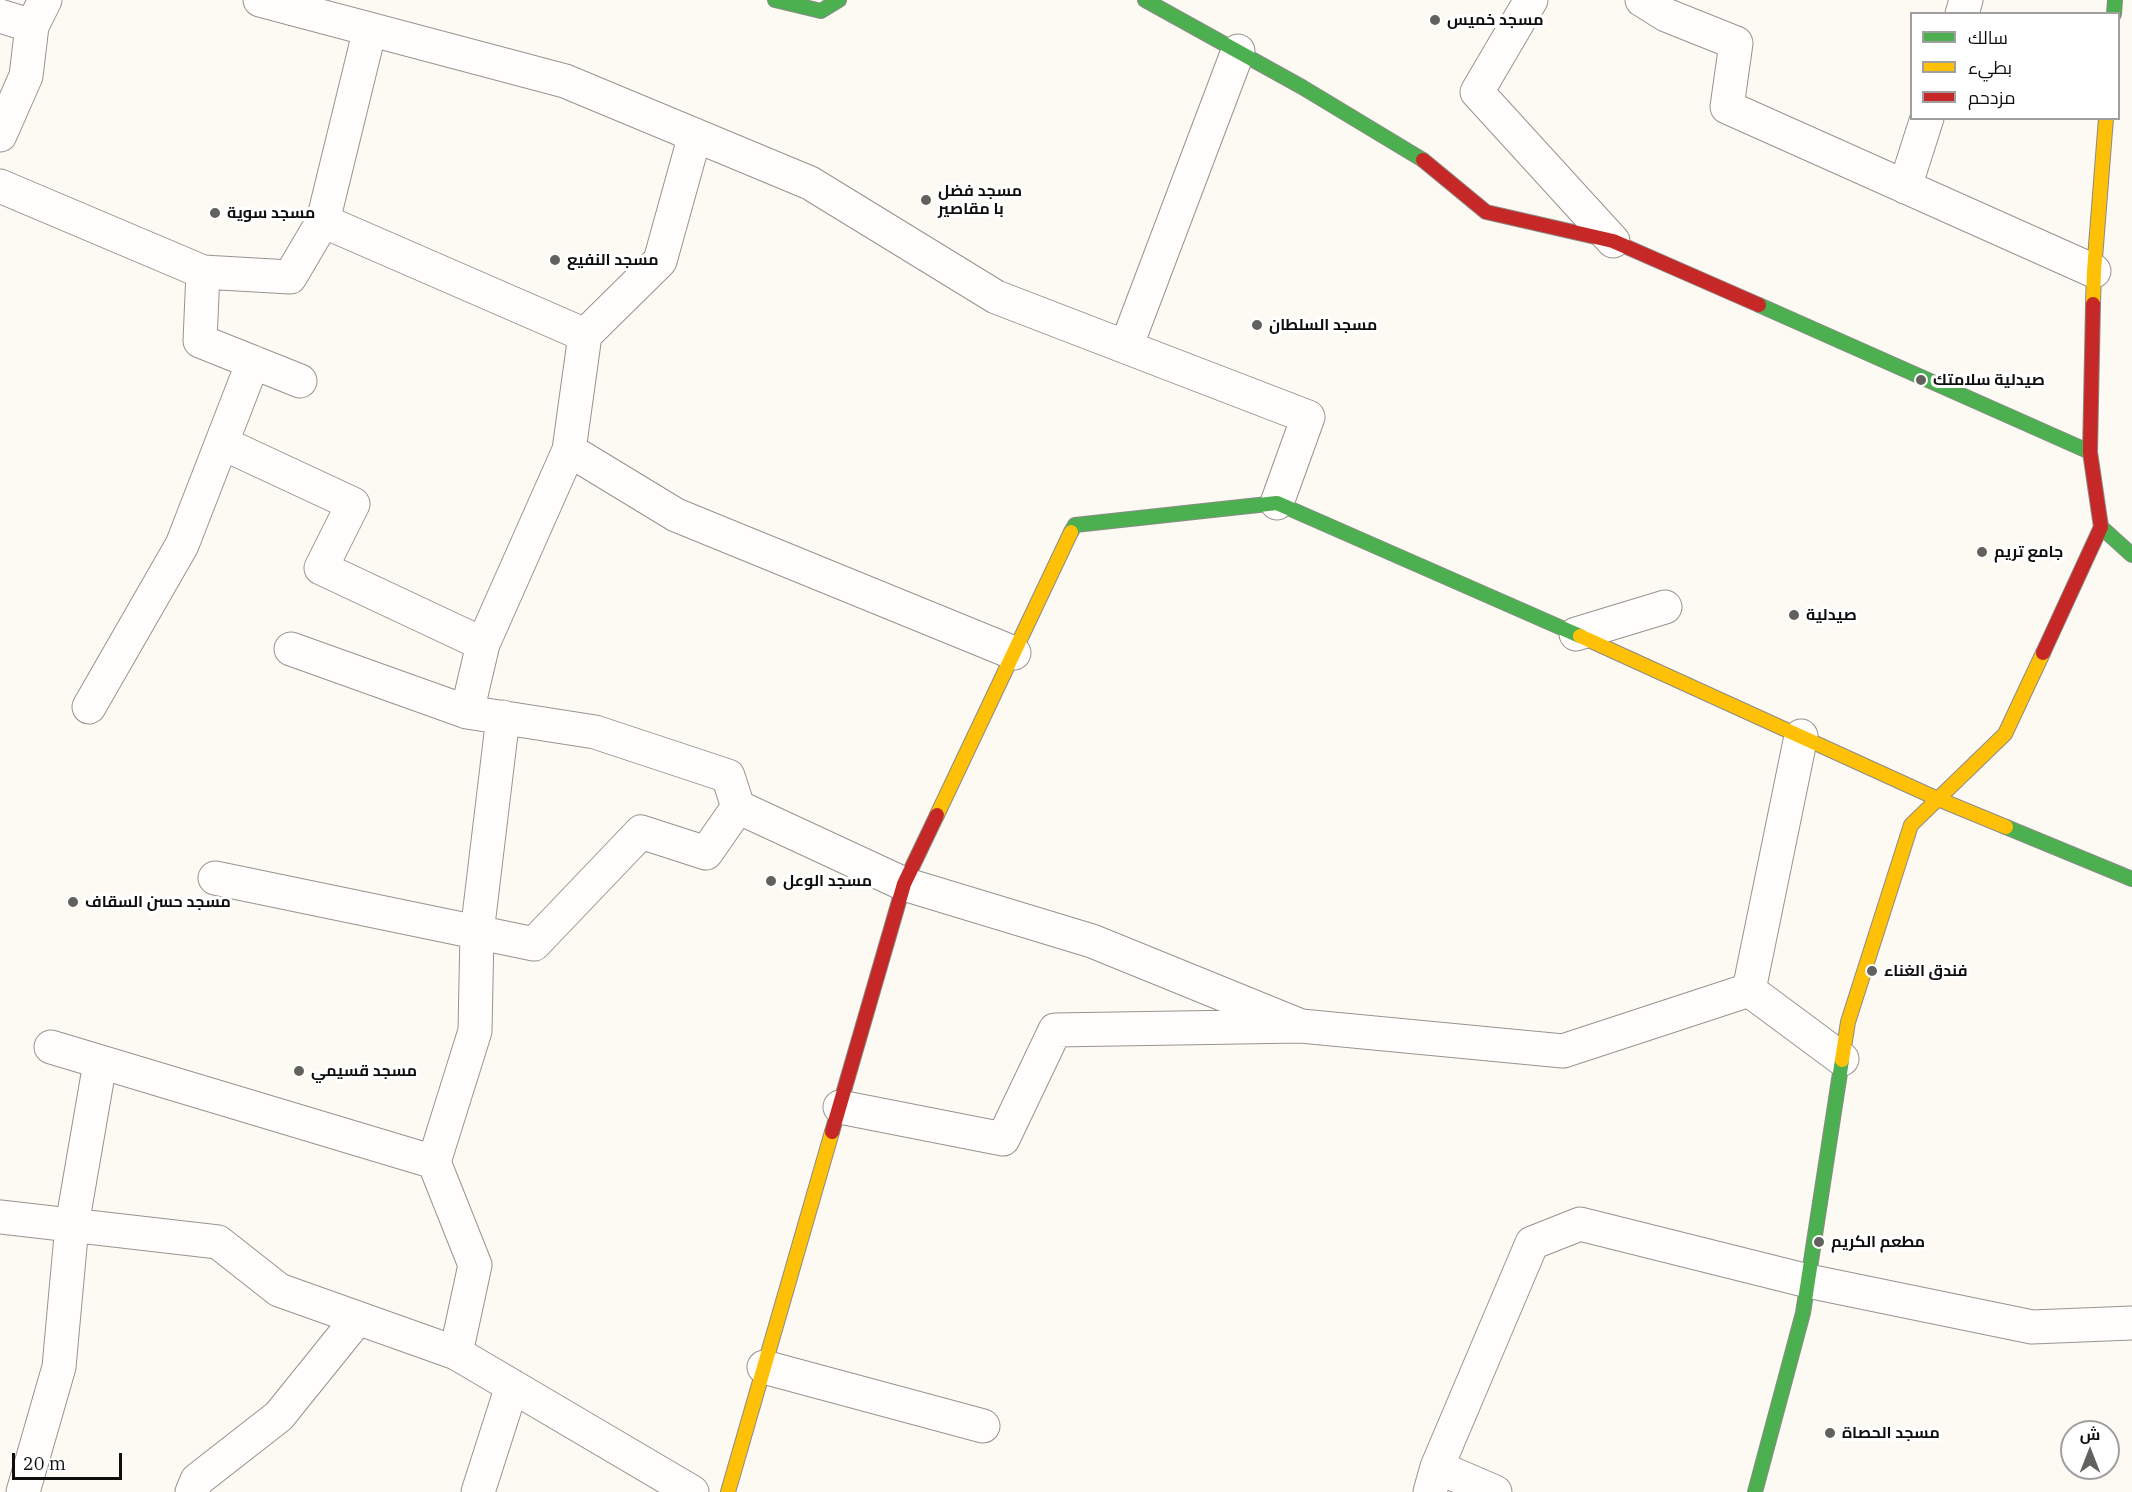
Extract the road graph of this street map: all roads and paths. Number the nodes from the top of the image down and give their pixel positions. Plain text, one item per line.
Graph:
1 (260, 0) edge
2 (775, 0) edge
3 (839, 0) edge
4 (1145, 0) edge
5 (1531, 0) edge
6 (1642, 0) edge
7 (39, 13) edge
8 (0, 16) edge
9 (370, 30) junction
10 (1238, 51) junction
11 (1926, 120) edge
12 (2106, 120) edge
13 (0, 135) edge
14 (695, 135) junction
15 (0, 186) edge
16 (1905, 187) junction
17 (323, 221) junction
18 (1613, 241) junction
19 (2094, 271) junction
20 (203, 272) junction
21 (585, 335) junction
22 (1126, 347) junction
23 (253, 362) junction
24 (300, 381) dead end
25 (222, 443) junction
26 (569, 450) junction
27 (2090, 452) junction
28 (1276, 503) junction
29 (2101, 527) junction
30 (2132, 555) edge
31 (1665, 607) dead end
32 (1576, 634) junction
33 (483, 644) junction
34 (291, 649) dead end
35 (1014, 653) junction
36 (89, 707) dead end
37 (466, 712) junction
38 (503, 717) junction
39 (1801, 736) junction
40 (1938, 799) junction
41 (738, 807) junction
42 (215, 878) dead end
43 (2132, 879) edge
44 (904, 884) junction
45 (477, 933) junction
46 (1749, 990) junction
47 (1301, 1026) junction
48 (51, 1047) dead end
49 (1842, 1059) junction
50 (100, 1063) junction
51 (840, 1107) junction
52 (434, 1162) junction
53 (0, 1217) edge
54 (72, 1225) junction
55 (1808, 1281) junction
56 (358, 1318) junction
57 (2132, 1323) edge
58 (456, 1353) junction
59 (764, 1367) junction
60 (512, 1386) junction
61 (983, 1426) dead end
62 (1433, 1479) edge
63 (23, 1492) edge
64 (192, 1492) edge
65 (478, 1492) edge
66 (692, 1492) edge
67 (728, 1492) edge
68 (1495, 1492) edge
69 (1755, 1492) edge

1 - 9 street
2 - 3 street
4 - 10 street
5 - 18 street
6 - 16 street
7 - 8 street
7 - 13 street
9 - 14 street
9 - 17 street
10 - 18 street
10 - 22 street
11 - 16 street
12 - 19 street
14 - 21 street
14 - 22 street
15 - 20 street
16 - 19 street
17 - 20 street
17 - 21 street
18 - 27 street
19 - 27 street
20 - 23 street
21 - 26 street
22 - 28 street
23 - 24 street
23 - 25 street
25 - 33 street
25 - 36 street
26 - 33 street
26 - 35 street
27 - 29 street
28 - 32 street
28 - 35 street
29 - 30 street
29 - 40 street
31 - 32 street
32 - 39 street
33 - 37 street
34 - 37 street
35 - 44 street
37 - 38 street
38 - 41 street
38 - 45 street
39 - 40 street
39 - 46 street
40 - 43 street
40 - 49 street
41 - 44 street
41 - 45 street
42 - 45 street
44 - 47 street
44 - 51 street
45 - 52 street
46 - 47 street
46 - 49 street
47 - 51 street
48 - 50 street
49 - 55 street
50 - 52 street
50 - 54 street
51 - 59 street
52 - 58 street
53 - 54 street
54 - 56 street
54 - 63 street
55 - 57 street
55 - 62 street
55 - 69 street
56 - 58 street
56 - 64 street
58 - 60 street
59 - 61 street
59 - 67 street
60 - 65 street
60 - 66 street
62 - 68 street

